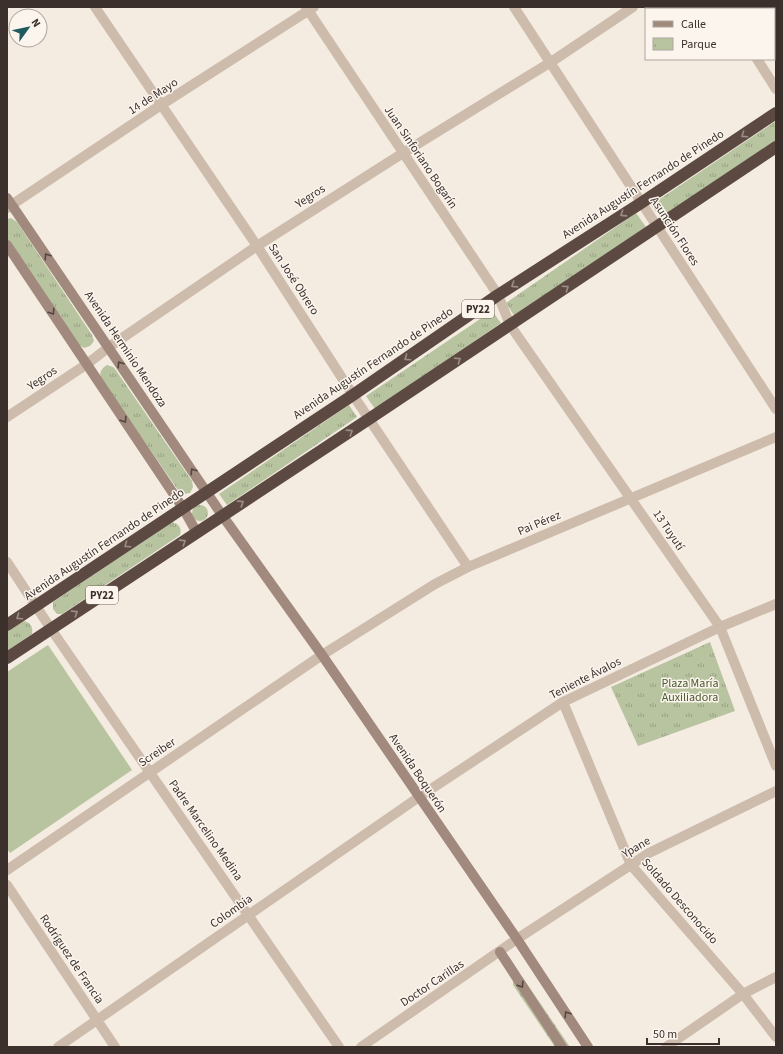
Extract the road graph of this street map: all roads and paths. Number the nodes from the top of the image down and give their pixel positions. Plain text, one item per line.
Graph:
1 (95, 7) edge
2 (514, 7) edge
3 (633, 7) edge
4 (310, 8) edge
5 (758, 60) edge
6 (551, 62) junction
7 (776, 89) edge
8 (162, 105) junction
9 (776, 113) edge
10 (776, 147) edge
11 (403, 153) junction
12 (641, 203) junction
13 (9, 204) edge
14 (657, 227) junction
15 (7, 245) edge
16 (257, 246) junction
17 (498, 295) junction
18 (510, 325) junction
19 (109, 347) junction
20 (87, 364) junction
21 (353, 395) junction
22 (776, 408) edge
23 (7, 417) edge
24 (369, 419) junction
25 (776, 437) edge
26 (208, 492) junction
27 (631, 498) junction
28 (183, 508) junction
29 (222, 515) junction
30 (197, 533) junction
31 (7, 562) edge
32 (468, 568) junction
33 (776, 604) edge
34 (35, 606) junction
35 (7, 625) edge
36 (720, 628) junction
37 (51, 629) junction
38 (322, 655) junction
39 (7, 658) edge
40 (563, 702) junction
41 (776, 766) edge
42 (150, 773) junction
43 (776, 791) edge
44 (419, 797) junction
45 (631, 865) junction
46 (7, 870) edge
47 (7, 885) edge
48 (248, 914) junction
49 (517, 939) junction
50 (500, 952) junction
51 (776, 977) edge
52 (743, 994) junction
53 (97, 1021) junction
54 (776, 1036) edge
55 (58, 1047) edge
56 (115, 1047) edge
57 (339, 1047) edge
58 (361, 1047) edge
59 (562, 1047) edge
60 (588, 1047) edge
61 (666, 1047) edge

1 - 8 street, San José Obrero
2 - 6 street, Asunción Flores
3 - 6 street, Yegros
4 - 8 street, 14 de Mayo
4 - 11 street, Juan Sinforiano Bogarín
5 - 7 street
6 - 11 street, Yegros
6 - 12 street, Asunción Flores
8 - 13 street, 14 de Mayo
8 - 16 street, San José Obrero
9 -> 12 highway, Avenida Augustín Fernando de Pinedo / PY22
10 - 14 highway, PY22
11 - 16 street, Yegros
11 - 17 street, Juan Sinforiano Bogarín
12 - 14 street, Asunción Flores
12 -> 17 highway, Avenida Augustín Fernando de Pinedo / PY22
19 -> 13 street, Avenida Herminio Mendoza
18 -> 14 highway, PY22
14 - 22 street, Asunción Flores
15 -> 20 street
16 - 19 street, Yegros
16 - 21 street, San José Obrero
17 - 18 street, Juan Sinforiano Bogarín
17 -> 21 highway, Avenida Augustín Fernando de Pinedo / PY22
24 -> 18 highway, PY22
18 - 27 street, 13 Tuyutí
19 - 20 street, Yegros
26 -> 19 street, Avenida Herminio Mendoza
20 - 23 street, Yegros
20 -> 28 street
21 - 24 street, San José Obrero
21 - 26 highway, Avenida Augustín Fernando de Pinedo / PY22
29 -> 24 highway, PY22
24 - 32 street, San José Obrero
25 - 27 street, Pai Pérez
26 - 28 highway, Avenida Augustín Fernando de Pinedo / PY22
26 - 29 street, Avenida Herminio Mendoza
27 - 32 street, Pai Pérez
27 - 36 street, 13 Tuyutí
28 - 30 street
28 -> 34 highway, Avenida Augustín Fernando de Pinedo / PY22
29 - 30 highway, PY22
29 - 38 street, Avenida Boquerón
37 -> 30 highway, PY22
31 - 34 street, Padre Marcelino Medina
32 - 38 street, Pai Pérez
33 - 36 street, Teniente Ávalos
34 -> 35 highway, Avenida Augustín Fernando de Pinedo / PY22
34 - 37 street, Padre Marcelino Medina
36 - 40 street, Teniente Ávalos
36 - 41 street, 13 Tuyutí
37 - 39 highway, PY22
37 - 42 street, Padre Marcelino Medina
38 - 42 street, Screiber
38 - 44 street, Avenida Boquerón
40 - 44 street, Teniente Ávalos
40 - 45 street, Soldado Desconocido
42 - 46 street, Screiber
42 - 48 street, Padre Marcelino Medina
43 - 45 street, Ypane
44 - 48 street, Colombia
44 - 49 street, Avenida Boquerón
45 - 49 street, Ypane
45 - 52 street, Soldado Desconocido
47 - 53 street, Rodríguez de Francia
48 - 53 street, Colombia
48 - 57 street, Padre Marcelino Medina
49 - 50 street, Doctor Carillas
60 -> 49 street, Avenida Boquerón
50 - 58 street, Doctor Carillas
50 -> 59 street
51 - 52 street
52 - 54 street, Soldado Desconocido
52 - 61 street
53 - 55 street, Colombia
53 - 56 street, Rodríguez de Francia

